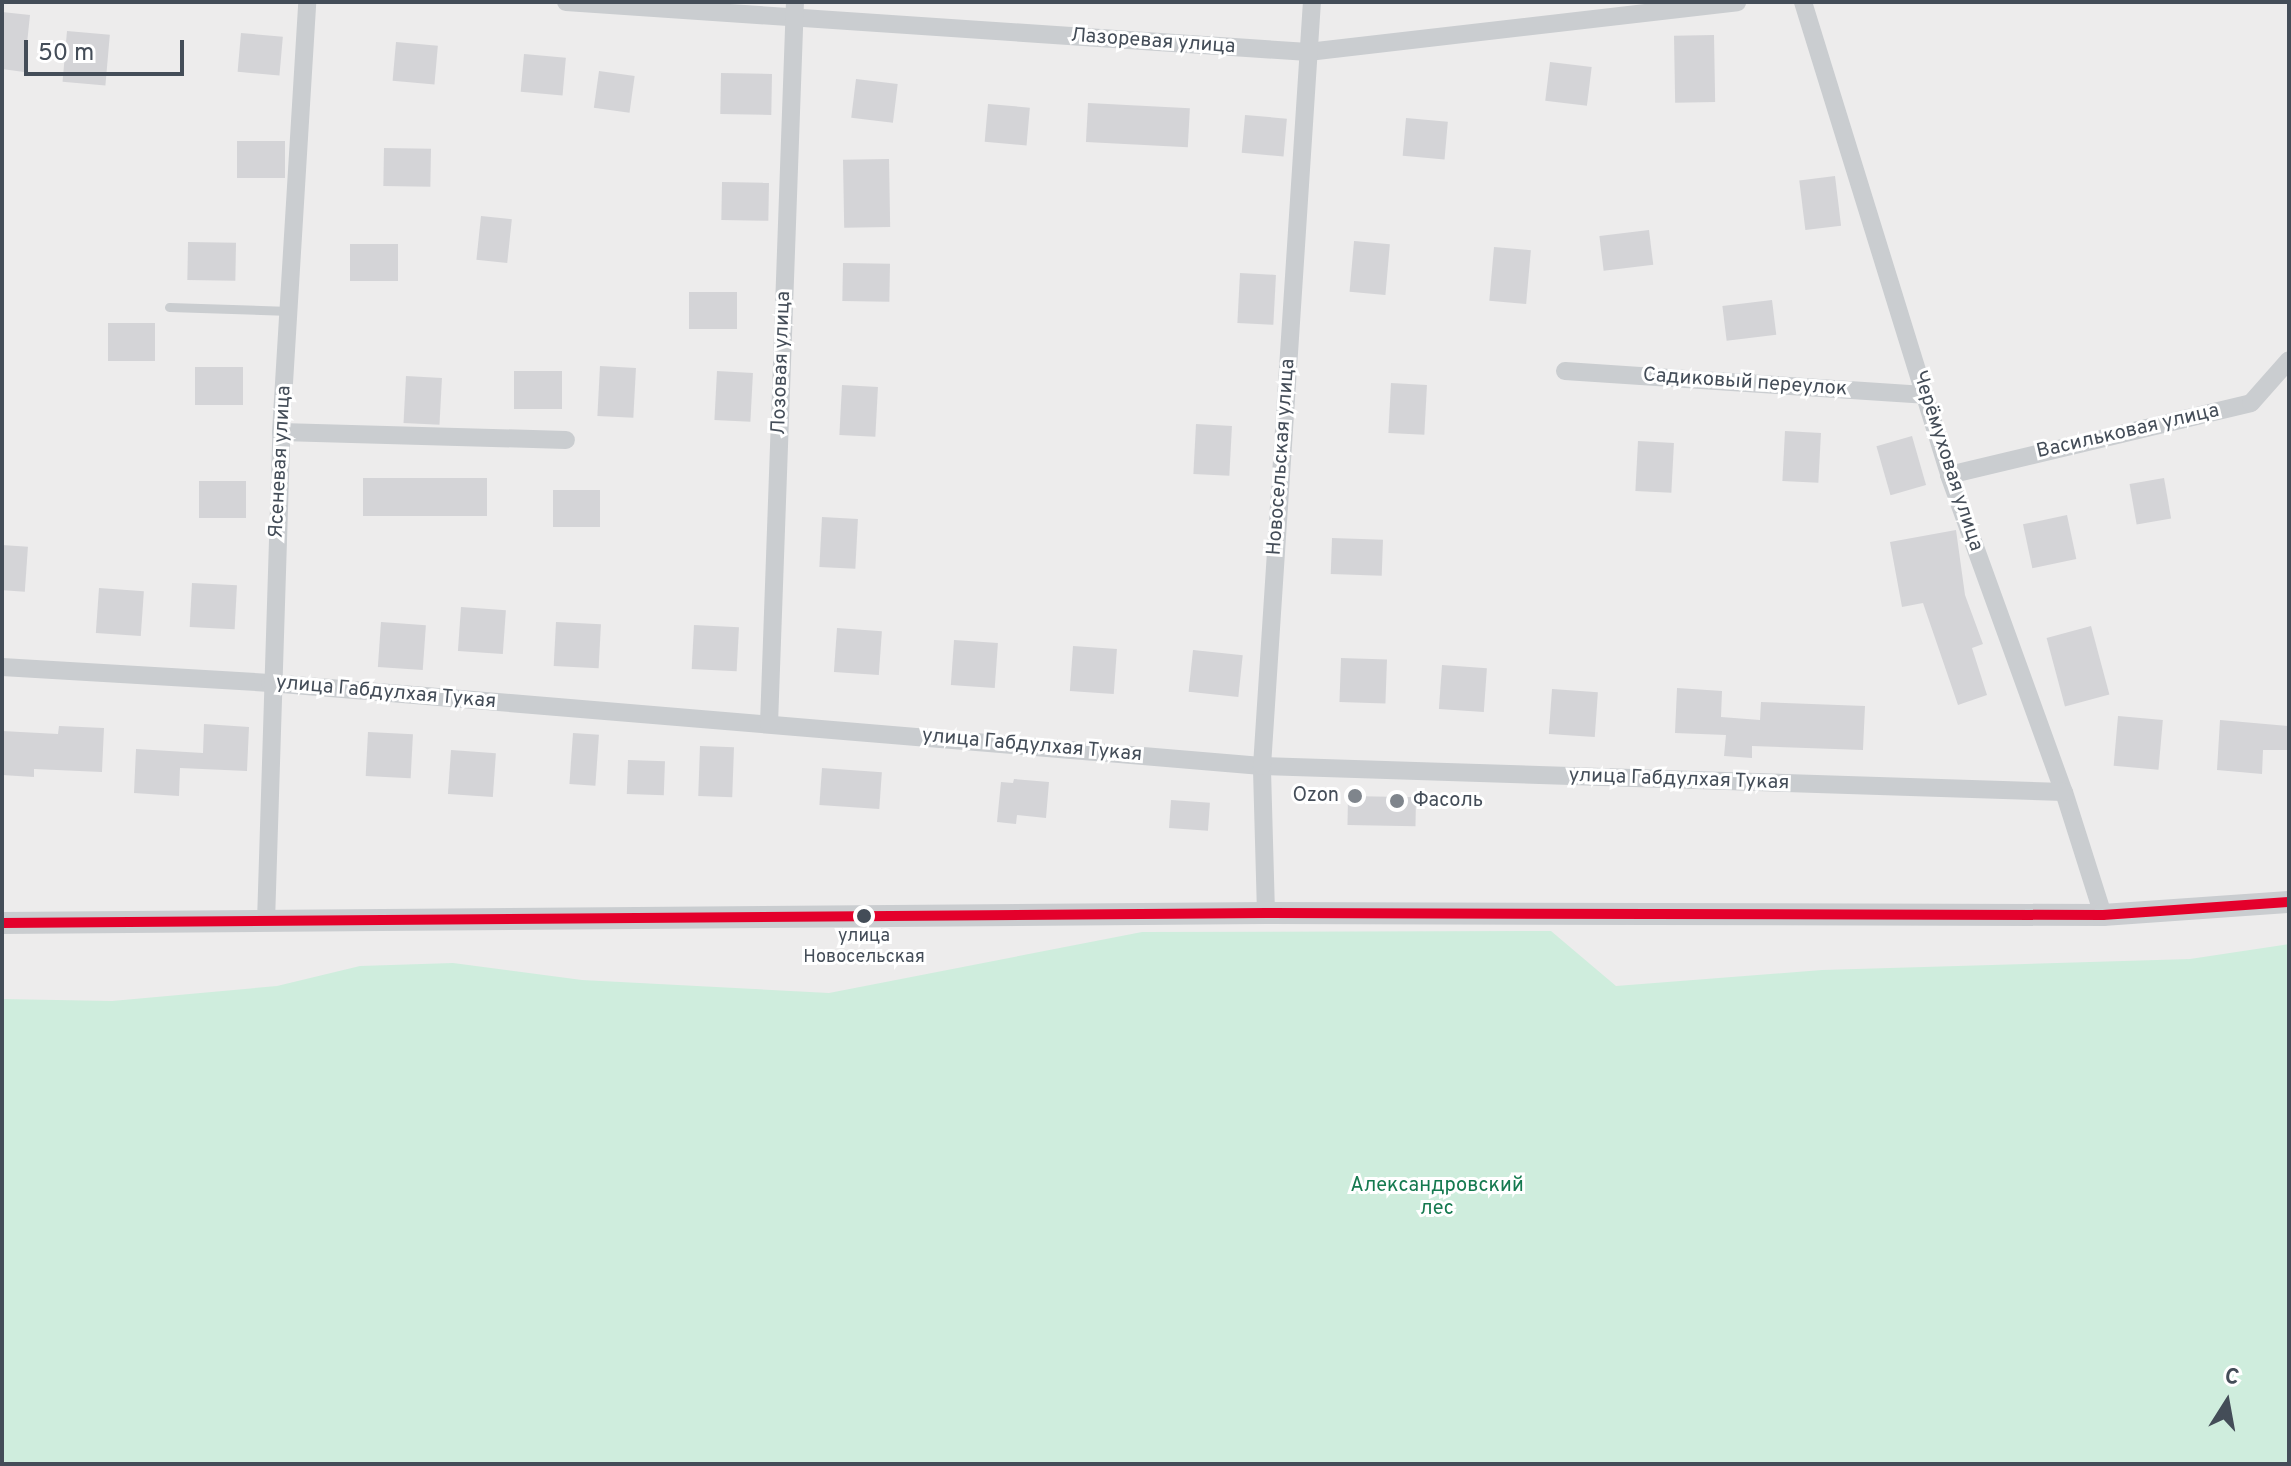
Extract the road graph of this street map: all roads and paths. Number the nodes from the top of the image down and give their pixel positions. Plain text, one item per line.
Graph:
1 (307, 2) edge
2 (566, 2) edge
3 (1312, 2) edge
4 (1737, 2) edge
5 (1803, 2) edge
6 (794, 11) edge
7 (1308, 52) junction
8 (169, 307) dead end
9 (290, 311) junction
10 (2289, 360) edge
11 (1565, 371) dead end
12 (1924, 395) junction
13 (281, 432) junction
14 (566, 440) dead end
15 (1949, 475) junction
16 (2, 667) edge
17 (270, 683) junction
18 (769, 724) junction
19 (1262, 766) junction
20 (2064, 792) junction
21 (2289, 902) edge
22 (1266, 913) junction
23 (2103, 915) junction
24 (266, 922) junction
25 (2, 923) edge

1 - 9 street, Ясеневая улица
2 - 6 street, Лазоревая улица
3 - 7 street, Новосельская улица
4 - 7 street, Лазоревая улица
5 - 12 street, Черёмуховая улица
6 - 7 street, Лазоревая улица
6 - 18 street, Лозовая улица
7 - 19 street, Новосельская улица
8 - 9 lane
9 - 13 street, Ясеневая улица
10 - 15 street, Васильковая улица
11 - 12 street, Садиковый переулок
12 - 15 street, Черёмуховая улица
13 - 14 street
13 - 17 street, Ясеневая улица
15 - 20 street, Черёмуховая улица
16 - 17 street, улица Габдулхая Тукая
17 - 18 street, улица Габдулхая Тукая
17 - 24 street, Ясеневая улица
18 - 19 street, улица Габдулхая Тукая
19 - 20 street, улица Габдулхая Тукая
19 - 22 street, Новосельская улица
20 - 23 street, Черёмуховая улица
21 - 23 street
22 - 23 street
22 - 24 street
24 - 25 street

